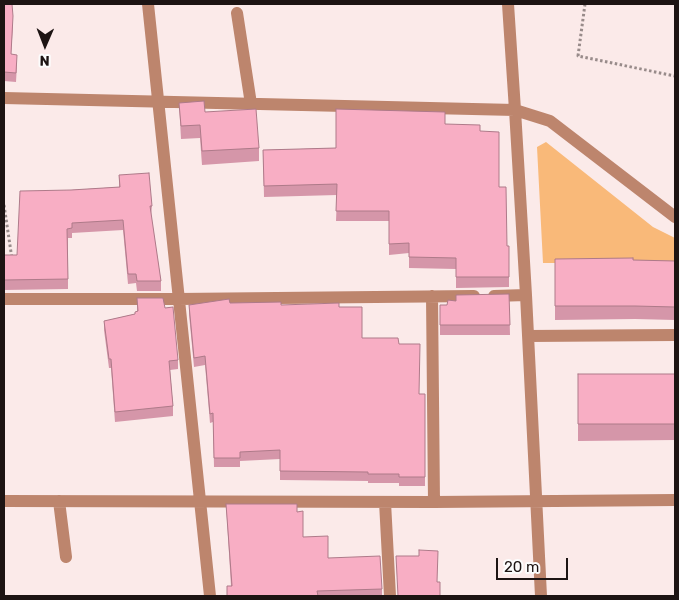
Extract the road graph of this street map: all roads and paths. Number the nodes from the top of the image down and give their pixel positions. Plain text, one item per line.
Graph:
1 (148, 4) edge
2 (508, 4) edge
3 (585, 4) edge
4 (237, 13) dead end
5 (675, 76) edge
6 (4, 98) edge
7 (158, 102) junction
8 (252, 104) junction
9 (515, 110) junction
10 (4, 205) edge
11 (675, 217) edge
12 (12, 261) edge
13 (526, 295) junction
14 (432, 296) junction
15 (4, 299) edge
16 (178, 299) junction
17 (675, 335) edge
18 (528, 336) junction
19 (675, 500) edge
20 (4, 501) edge
21 (59, 501) junction
22 (201, 501) junction
23 (536, 501) junction
24 (385, 502) junction
25 (434, 502) junction
26 (66, 557) dead end
27 (210, 596) edge
28 (390, 596) edge
29 (541, 596) edge

1 - 7 street
2 - 9 street
3 - 5 path
4 - 8 street
6 - 7 street
7 - 8 street
7 - 16 street
8 - 9 street
9 - 11 street
9 - 13 street
10 - 12 path
13 - 14 street
13 - 18 street
14 - 16 street
14 - 25 street
15 - 16 street
16 - 22 street
17 - 18 street
18 - 23 street
19 - 23 street
20 - 21 street
21 - 22 street
21 - 26 street
22 - 24 street
22 - 27 street
23 - 25 street
23 - 29 street
24 - 25 street
24 - 28 street

